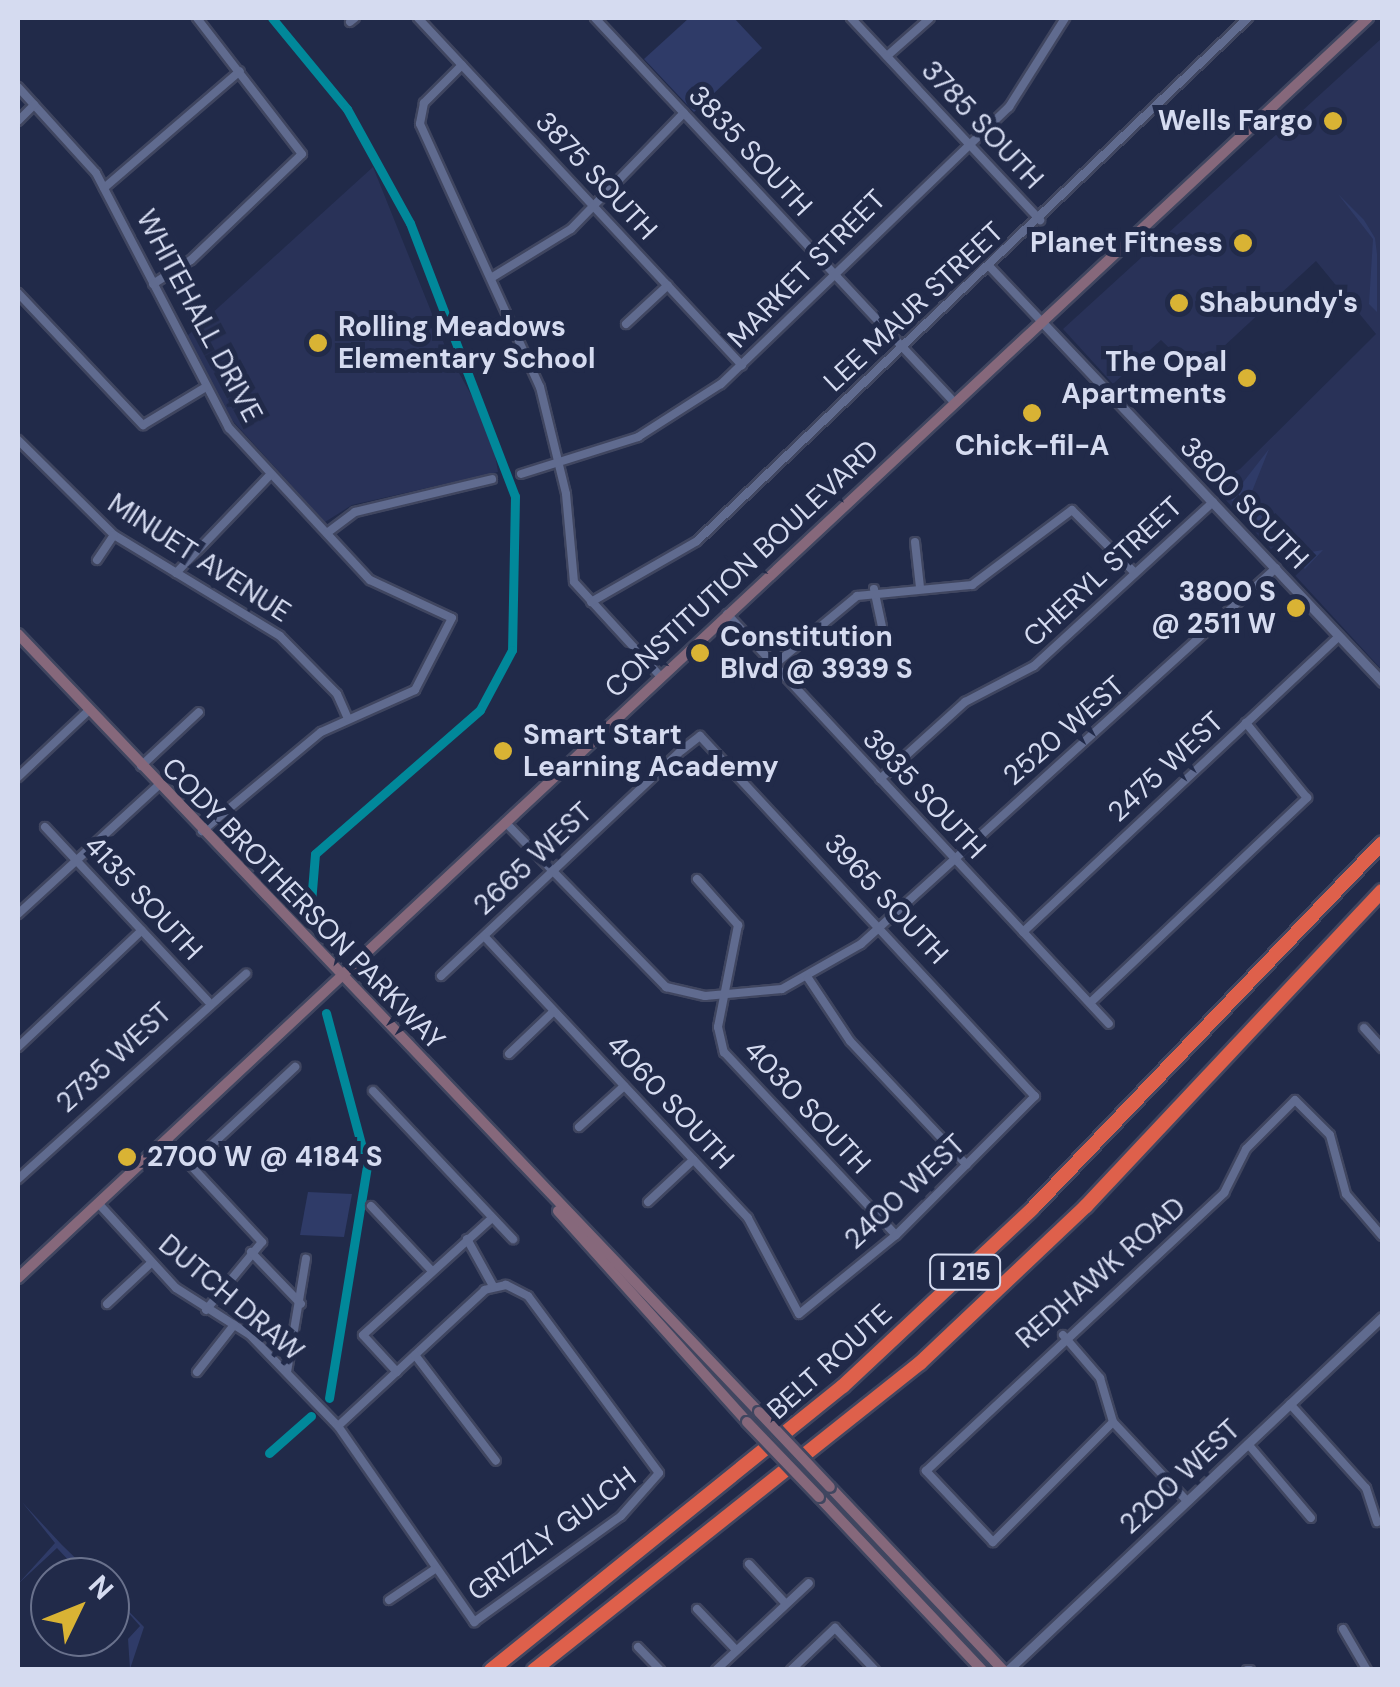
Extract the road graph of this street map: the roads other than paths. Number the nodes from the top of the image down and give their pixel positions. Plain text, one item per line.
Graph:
1 (197, 18) edge
2 (418, 18) edge
3 (594, 18) edge
4 (851, 18) edge
5 (930, 18) edge
6 (1065, 18) edge
7 (1248, 18) edge
8 (1368, 18) edge
9 (887, 56) junction
10 (462, 65) junction
11 (240, 70) junction
12 (18, 88) edge
13 (34, 105) junction
14 (684, 113) junction
15 (18, 121) edge
16 (970, 144) junction
17 (104, 188) junction
18 (595, 207) junction
19 (1040, 220) junction
20 (990, 267) junction
21 (836, 277) junction
22 (491, 278) junction
23 (153, 284) junction
24 (668, 285) junction
25 (18, 292) edge
26 (1041, 321) junction
27 (626, 324) dead end
28 (903, 348) junction
29 (742, 365) junction
30 (206, 387) junction
31 (954, 402) junction
32 (18, 440) edge
33 (559, 464) junction
34 (271, 474) junction
35 (521, 474) dead end
36 (492, 479) dead end
37 (1213, 502) junction
38 (326, 533) junction
39 (114, 535) junction
40 (915, 542) dead end
41 (98, 560) dead end
42 (1276, 568) junction
43 (1135, 572) junction
44 (176, 573) junction
45 (920, 586) junction
46 (874, 589) junction
47 (591, 602) junction
48 (726, 614) junction
49 (882, 626) dead end
50 (18, 636) edge
51 (1339, 636) junction
52 (774, 665) junction
53 (660, 676) junction
54 (1382, 682) edge
55 (89, 710) junction
56 (199, 712) dead end
57 (348, 719) junction
58 (1246, 722) junction
59 (700, 736) joint
60 (141, 766) junction
61 (18, 777) edge
62 (880, 780) junction
63 (158, 785) junction
64 (504, 821) junction
65 (45, 827) dead end
66 (202, 831) junction
67 (1382, 843) edge
68 (954, 858) junction
69 (76, 860) junction
70 (553, 871) junction
71 (696, 879) dead end
72 (1382, 891) edge
73 (18, 914) edge
74 (881, 926) junction
75 (142, 930) junction
76 (1023, 932) junction
77 (484, 936) junction
78 (246, 974) dead end
79 (340, 974) junction
80 (441, 976) dead end
81 (808, 978) junction
82 (724, 996) junction
83 (208, 1001) junction
84 (1090, 1003) junction
85 (554, 1011) junction
86 (1110, 1024) dead end
87 (1364, 1028) dead end
88 (18, 1047) edge
89 (1382, 1048) edge
90 (509, 1054) dead end
91 (295, 1066) dead end
92 (624, 1086) junction
93 (373, 1090) dead end
94 (1035, 1096) joint
95 (579, 1127) dead end
96 (166, 1140) junction
97 (693, 1160) junction
98 (190, 1165) junction
99 (967, 1166) junction
100 (18, 1179) edge
101 (648, 1202) dead end
102 (98, 1203) junction
103 (372, 1206) dead end
104 (555, 1206) junction
105 (492, 1218) junction
106 (896, 1235) junction
107 (1382, 1236) edge
108 (467, 1238) junction
109 (513, 1240) dead end
110 (251, 1252) junction
111 (306, 1259) dead end
112 (151, 1262) junction
113 (432, 1271) junction
114 (18, 1278) edge
115 (493, 1286) junction
116 (107, 1304) dead end
117 (301, 1304) junction
118 (206, 1310) junction
119 (799, 1314) joint
120 (1382, 1317) edge
121 (234, 1325) junction
122 (1063, 1335) junction
123 (415, 1355) junction
124 (196, 1372) dead end
125 (287, 1372) junction
126 (397, 1372) junction
127 (1290, 1404) junction
128 (1112, 1422) junction
129 (338, 1426) junction
130 (1248, 1444) junction
131 (496, 1461) dead end
132 (1187, 1500) junction
133 (1311, 1518) dead end
134 (1377, 1522) dead end
135 (749, 1564) dead end
136 (435, 1569) junction
137 (809, 1582) dead end
138 (389, 1600) dead end
139 (786, 1604) junction
140 (697, 1609) dead end
141 (474, 1622) joint
142 (1343, 1629) dead end
143 (638, 1647) dead end
144 (736, 1650) junction
145 (489, 1670) edge
146 (534, 1670) edge
147 (660, 1670) edge
148 (716, 1670) edge
149 (791, 1670) edge
150 (875, 1670) edge
151 (982, 1670) edge
152 (1005, 1670) edge
153 (1367, 1670) edge

1 - 11 street
2 - 10 street, 3875 SOUTH
3 - 14 street, 3835 SOUTH
4 - 9 street, 3785 SOUTH
5 - 9 street
6 - 16 street, MARKET STREET
7 - 19 street, LEE MAUR STREET
8 - 26 main road, CONSTITUTION BOULEVARD
9 - 16 street, 3785 SOUTH
10 - 18 street, 3875 SOUTH
10 - 22 street
11 - 17 street
11 - 23 street
12 - 13 street, WHITEHALL DRIVE
13 - 15 street
13 - 17 street, WHITEHALL DRIVE
14 - 18 street
14 - 21 street, 3835 SOUTH
16 - 19 street, 3785 SOUTH
16 - 21 street, MARKET STREET
17 - 23 street, WHITEHALL DRIVE
18 - 22 street
18 - 24 street, 3875 SOUTH
19 - 20 street, LEE MAUR STREET
20 - 26 street, 3800 SOUTH
20 - 28 street, LEE MAUR STREET
21 - 28 street, 3835 SOUTH
21 - 29 street, MARKET STREET
22 - 33 street
23 - 30 street, WHITEHALL DRIVE
24 - 27 street
24 - 29 street, 3875 SOUTH
25 - 30 street
26 - 31 main road, CONSTITUTION BOULEVARD
26 - 37 street, 3800 SOUTH
28 - 31 street, 3835 SOUTH
28 - 47 street, LEE MAUR STREET
29 - 33 street, MARKET STREET
30 - 34 street, WHITEHALL DRIVE
31 - 48 main road, CONSTITUTION BOULEVARD
32 - 39 street, MINUET AVENUE
33 - 35 street, MARKET STREET
33 - 47 street
34 - 38 street, WHITEHALL DRIVE
34 - 44 street
36 - 38 street
37 - 42 street, 3800 SOUTH
37 - 43 street, CHERYL STREET
38 - 57 street, WHITEHALL DRIVE
39 - 41 street
39 - 44 street, MINUET AVENUE
40 - 45 street
42 - 51 street, 3800 SOUTH
42 - 68 street, 2520 WEST
43 - 45 street
43 - 62 street, CHERYL STREET
44 - 57 street, MINUET AVENUE
45 - 46 street
46 - 49 street
46 - 52 street
47 - 53 street
48 - 52 street, 3935 SOUTH
48 - 53 main road, CONSTITUTION BOULEVARD
50 - 55 main road, CODY BROTHERSON PARKWAY
51 - 54 street, 3800 SOUTH
51 - 58 street, 2475 WEST
52 - 62 street, 3935 SOUTH
53 - 64 main road, CONSTITUTION BOULEVARD
55 - 60 main road, CODY BROTHERSON PARKWAY
55 - 61 street
56 - 60 street
57 - 66 street
58 - 76 street, 2475 WEST
58 - 84 street
59 - 70 street, 2665 WEST
59 - 74 street, 3965 SOUTH
60 - 63 main road, CODY BROTHERSON PARKWAY
62 - 68 street, 3935 SOUTH
63 - 66 main road, CODY BROTHERSON PARKWAY
63 - 69 street
64 - 70 street
64 - 79 main road, CONSTITUTION BOULEVARD
65 - 69 street, 4135 SOUTH
66 - 79 main road, CODY BROTHERSON PARKWAY
67 - 145 highway, BELT ROUTE / I 215
68 - 74 street, 2520 WEST
68 - 76 street, 3935 SOUTH
69 - 73 street
69 - 75 street, 4135 SOUTH
70 - 77 street, 2665 WEST
70 - 82 street
71 - 82 street, 4030 SOUTH
72 - 146 highway, BELT ROUTE / I 215
74 - 81 street, 2520 WEST
74 - 94 street, 3965 SOUTH
75 - 83 street, 4135 SOUTH
75 - 88 street
76 - 84 street, 3935 SOUTH
77 - 80 street, 2665 WEST
77 - 85 street, 4060 SOUTH
78 - 83 street, 2735 WEST
79 - 96 main road, CONSTITUTION BOULEVARD
79 - 104 main road, CODY BROTHERSON PARKWAY
81 - 82 street
81 - 99 street
82 - 106 street, 4030 SOUTH
83 - 100 street, 2735 WEST
84 - 86 street, 3935 SOUTH
85 - 90 street
85 - 92 street, 4060 SOUTH
87 - 89 street
91 - 98 street
92 - 95 street
92 - 97 street, 4060 SOUTH
93 - 105 street
94 - 99 street, 2400 WEST
96 - 98 street
96 - 102 main road, CONSTITUTION BOULEVARD
97 - 101 street
97 - 119 street, 4060 SOUTH
98 - 110 street
99 - 106 street, 2400 WEST
102 - 112 street, DUTCH DRAW
102 - 114 main road, CONSTITUTION BOULEVARD
103 - 113 street
104 - 151 main road, CODY BROTHERSON PARKWAY, bridge
104 - 152 main road, CODY BROTHERSON PARKWAY, bridge
105 - 108 street
105 - 109 street
106 - 119 street, 2400 WEST
107 - 122 street, REDHAWK ROAD
108 - 113 street
108 - 115 street
110 - 117 street
110 - 118 street
111 - 117 street
112 - 116 street
112 - 118 street, DUTCH DRAW
113 - 126 street
115 - 123 street
115 - 141 street, GRIZZLY GULCH
117 - 125 street
118 - 121 street, DUTCH DRAW
120 - 127 street, 2200 WEST
121 - 124 street
121 - 125 street, DUTCH DRAW
122 - 128 street
122 - 128 street, REDHAWK ROAD
123 - 126 street
123 - 131 street
125 - 129 street, DUTCH DRAW
126 - 129 street
127 - 130 street, 2200 WEST
127 - 134 street
128 - 132 street
129 - 136 street, DUTCH DRAW
130 - 132 street, 2200 WEST
130 - 133 street
132 - 152 street, 2200 WEST
135 - 139 street
136 - 138 street
136 - 141 street, DUTCH DRAW
137 - 139 street
139 - 144 street
140 - 144 street
142 - 153 street
143 - 147 street
144 - 148 street
149 - 150 street

